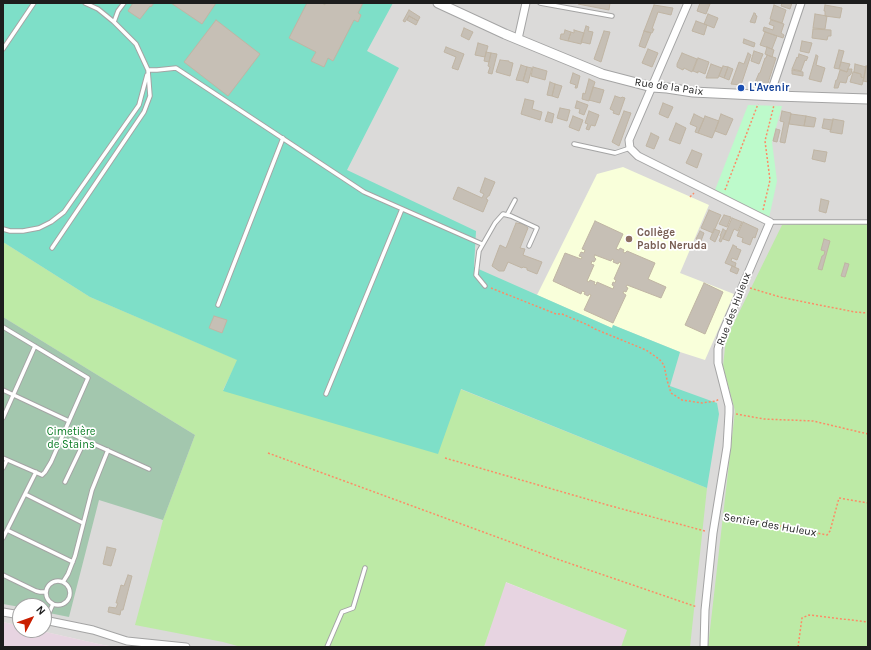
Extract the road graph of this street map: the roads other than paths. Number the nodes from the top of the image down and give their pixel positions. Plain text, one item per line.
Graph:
1 (34, 3) edge
2 (85, 3) edge
3 (124, 3) edge
4 (438, 3) edge
5 (526, 3) edge
6 (540, 3) edge
7 (688, 3) edge
8 (802, 3) edge
9 (612, 16) dead end
10 (114, 22) junction
11 (518, 39) junction
12 (3, 49) edge
13 (148, 70) junction
14 (652, 87) junction
15 (770, 96) junction
16 (868, 99) edge
17 (283, 138) junction
18 (574, 144) dead end
19 (630, 148) junction
20 (515, 200) dead end
21 (402, 209) junction
22 (507, 215) junction
23 (770, 222) junction
24 (868, 222) edge
25 (3, 229) edge
26 (482, 244) junction
27 (529, 246) dead end
28 (52, 248) dead end
29 (485, 286) road end
30 (218, 305) dead end
31 (3, 327) edge
32 (35, 346) junction
33 (3, 390) edge
34 (326, 394) dead end
35 (13, 395) junction
36 (3, 418) edge
37 (69, 421) junction
38 (65, 430) junction
39 (85, 440) junction
40 (108, 450) junction
41 (5, 459) edge
42 (3, 468) edge
43 (149, 469) dead end
44 (36, 472) junction
45 (65, 482) dead end
46 (25, 494) junction
47 (83, 523) junction
48 (7, 530) junction
49 (3, 538) edge
50 (73, 562) junction
51 (365, 568) dead end
52 (3, 575) edge
53 (63, 582) junction
54 (46, 592) junction
55 (53, 604) joint
56 (52, 621) edge
57 (126, 644) edge
58 (186, 647) edge
59 (327, 647) edge
60 (704, 647) edge

1 - 12 lane
2 - 10 lane
3 - 10 lane
4 - 11 street, Rue de la Paix
5 - 11 street
6 - 9 lane
7 - 14 street
8 - 15 street
10 - 13 lane
11 - 14 street, Rue de la Paix
13 - 17 lane
13 - 25 lane
13 - 28 lane
14 - 15 street, Rue de la Paix
14 - 19 street
15 - 16 street, Rue de la Paix
17 - 21 lane
17 - 30 lane
18 - 19 lane
19 - 23 street
20 - 22 lane
21 - 26 lane
21 - 34 lane
22 - 26 lane
22 - 27 lane
23 - 24 lane
23 - 60 street, Rue des Huleux
26 - 29 lane
31 - 32 lane
32 - 35 lane
32 - 37 lane
33 - 35 lane
35 - 36 lane
35 - 37 lane
37 - 38 lane
38 - 39 lane
38 - 44 lane
39 - 40 lane
39 - 45 lane
40 - 43 lane
40 - 47 lane
41 - 42 lane
41 - 44 lane
44 - 46 lane
46 - 47 lane
46 - 48 lane
47 - 50 lane
48 - 49 lane
48 - 50 lane
50 - 53 lane
51 - 59 lane
52 - 54 lane
53 - 54 lane
53 - 55 lane
54 - 55 lane
56 - 57 street
57 - 58 street

